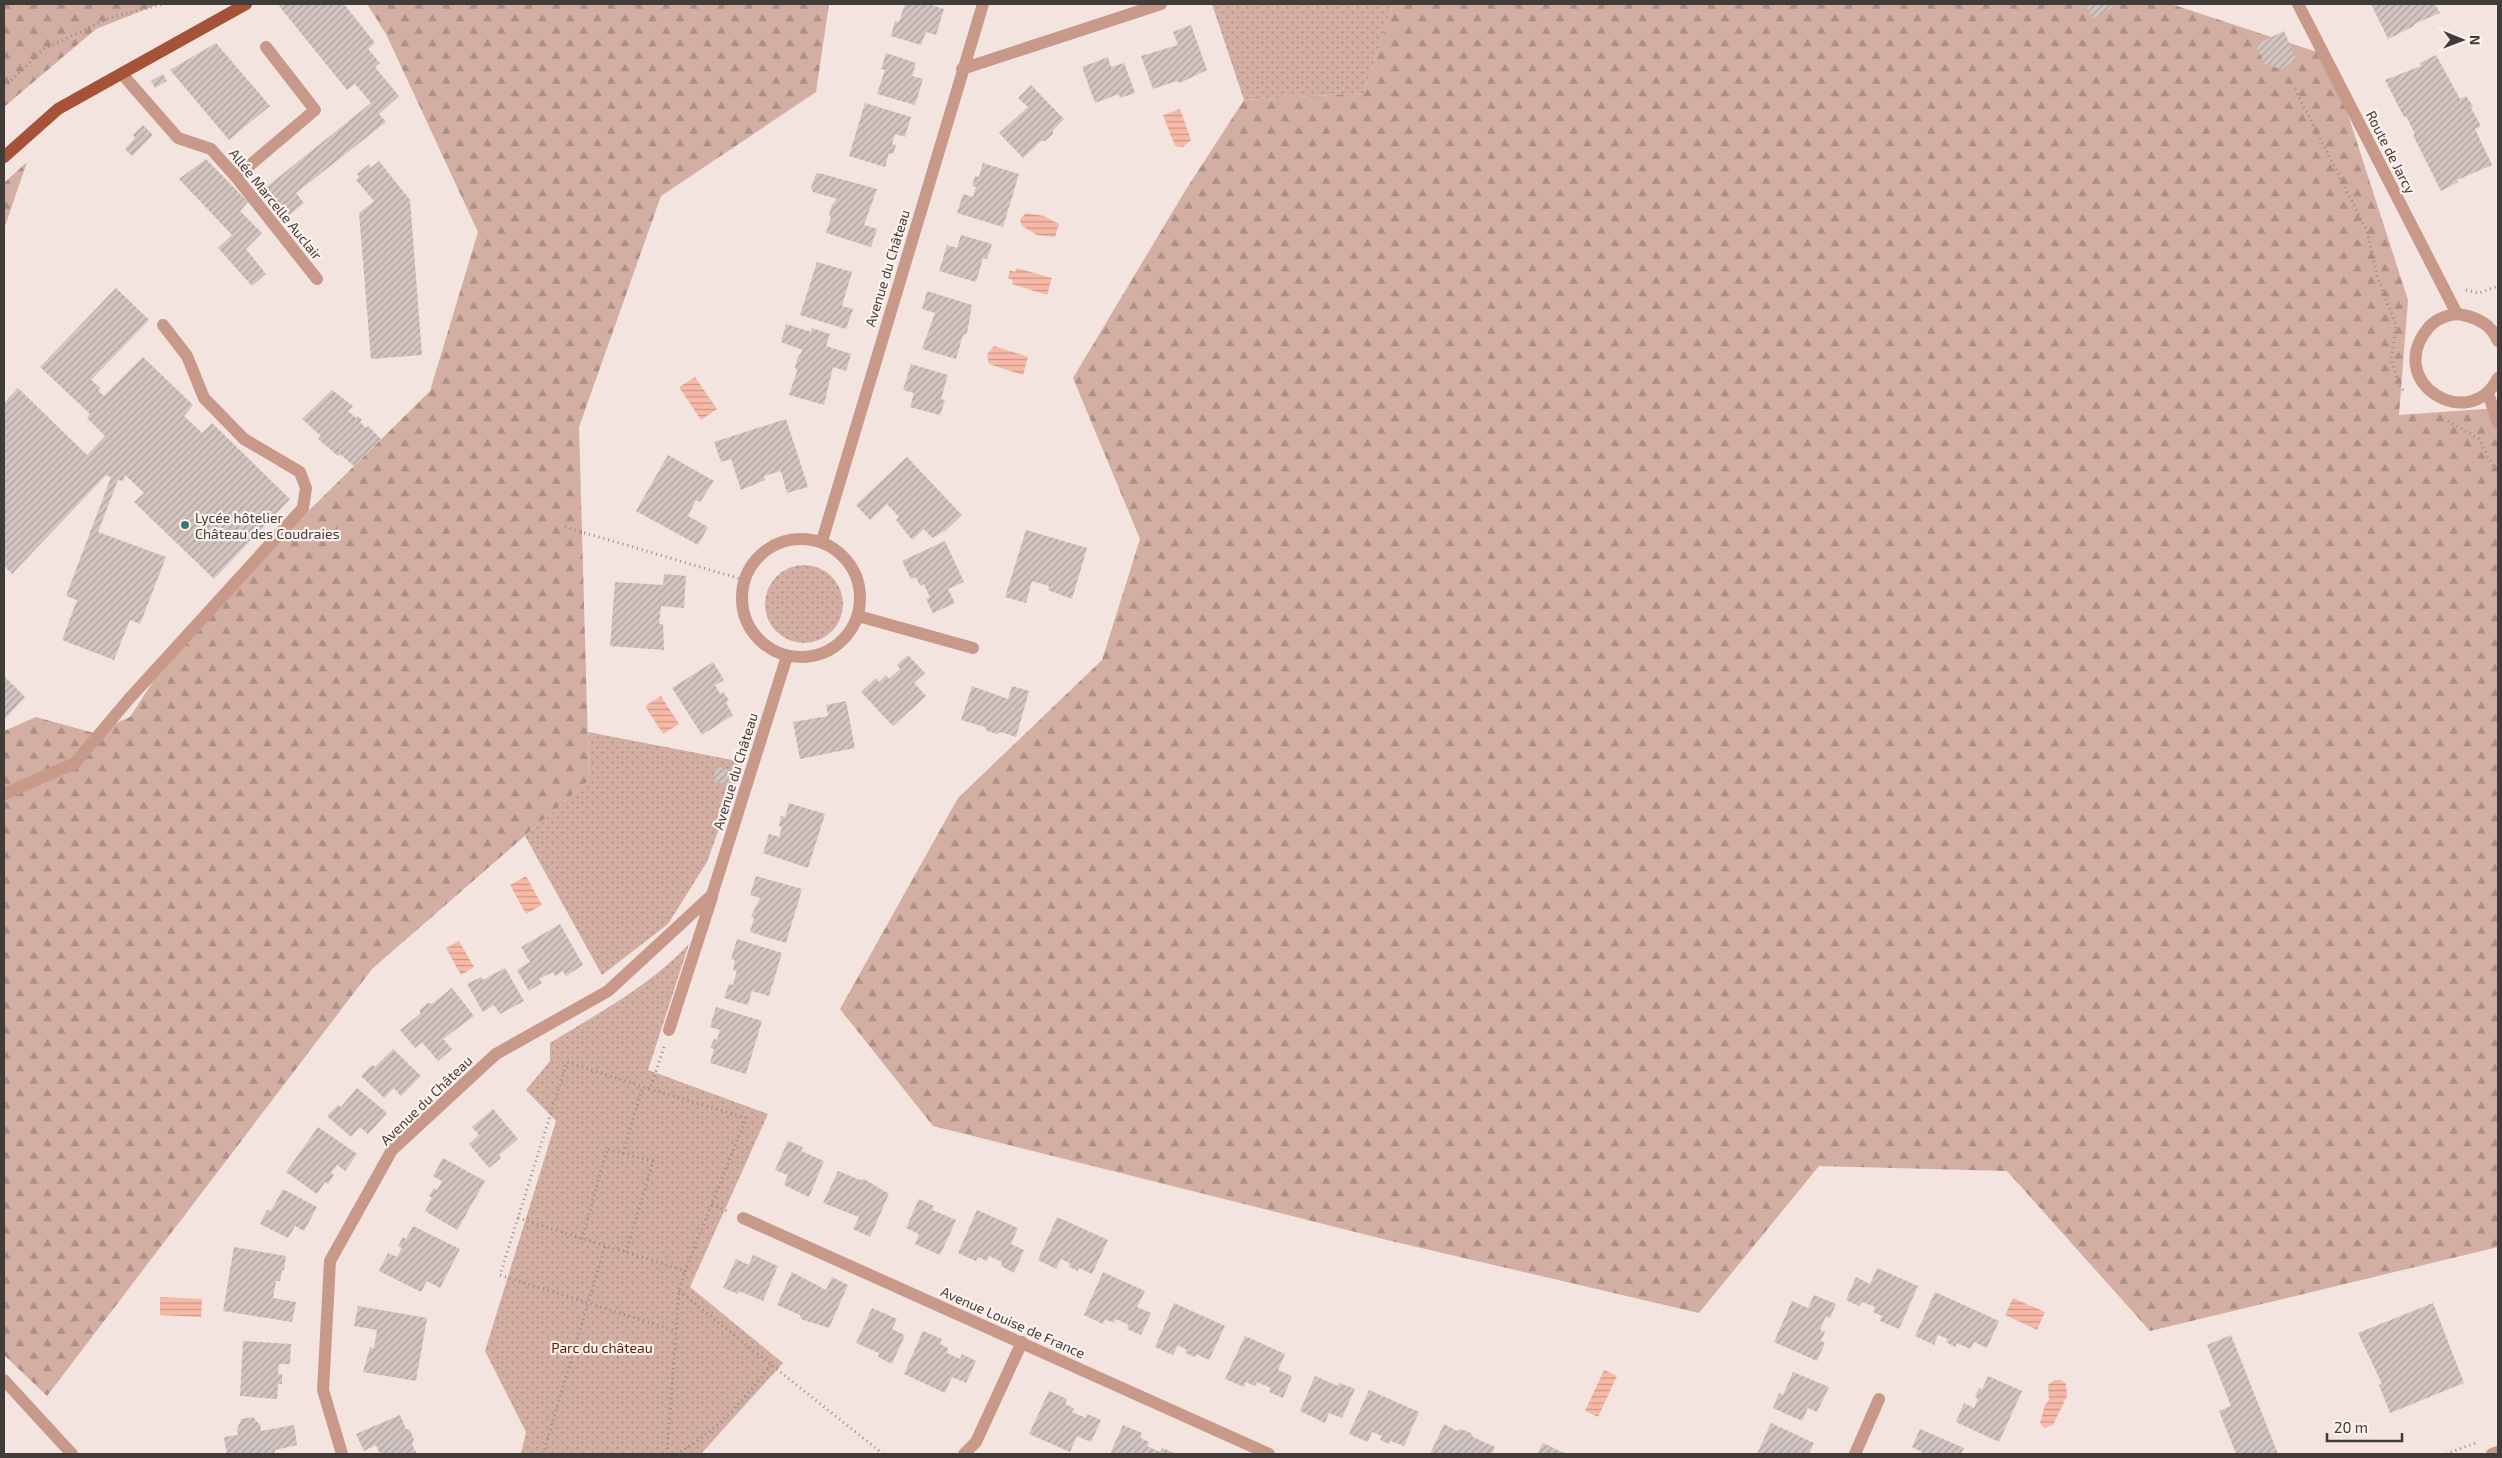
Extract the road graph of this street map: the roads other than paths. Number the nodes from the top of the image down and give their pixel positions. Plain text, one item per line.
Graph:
1 (246, 4) edge
2 (983, 4) edge
3 (1161, 4) edge
4 (2298, 4) edge
5 (266, 47) dead end
6 (962, 69) junction
7 (122, 74) junction
8 (4, 157) edge
9 (236, 177) junction
10 (317, 279) dead end
11 (2457, 314) junction
12 (163, 325) dead end
13 (2498, 336) edge
14 (2498, 378) edge
15 (2488, 393) junction
16 (2498, 423) edge
17 (822, 541) junction
18 (858, 616) junction
19 (973, 648) dead end
20 (786, 656) junction
21 (4, 794) edge
22 (712, 895) junction
23 (669, 1030) road end
24 (743, 1218) dead end
25 (1022, 1342) junction
26 (4, 1380) edge
27 (1879, 1399) dead end
28 (2498, 1452) edge
29 (72, 1454) edge
30 (342, 1454) edge
31 (964, 1454) edge
32 (1270, 1454) edge
33 (1855, 1454) edge
34 (2492, 1454) edge

1 - 7 main road
2 - 6 street, Avenue du Château
3 - 6 street
4 - 11 street, Route de Jarcy
5 - 9 street
6 - 17 street, Avenue du Château
7 - 8 main road
7 - 9 street, Allée Marcelle Auclair
9 - 10 street, Allée Marcelle Auclair
11 - 13 street
11 - 15 street
12 - 21 street
14 - 15 street
15 - 16 street
17 - 18 street
17 - 20 street
18 - 19 street
18 - 20 street
20 - 22 street, Avenue du Château
22 - 23 street, Avenue du Château
22 - 30 street, Avenue du Château
24 - 25 street, Avenue Louise de France
25 - 31 street
25 - 32 street, Avenue Louise de France
26 - 29 street
27 - 33 street
28 - 34 street

